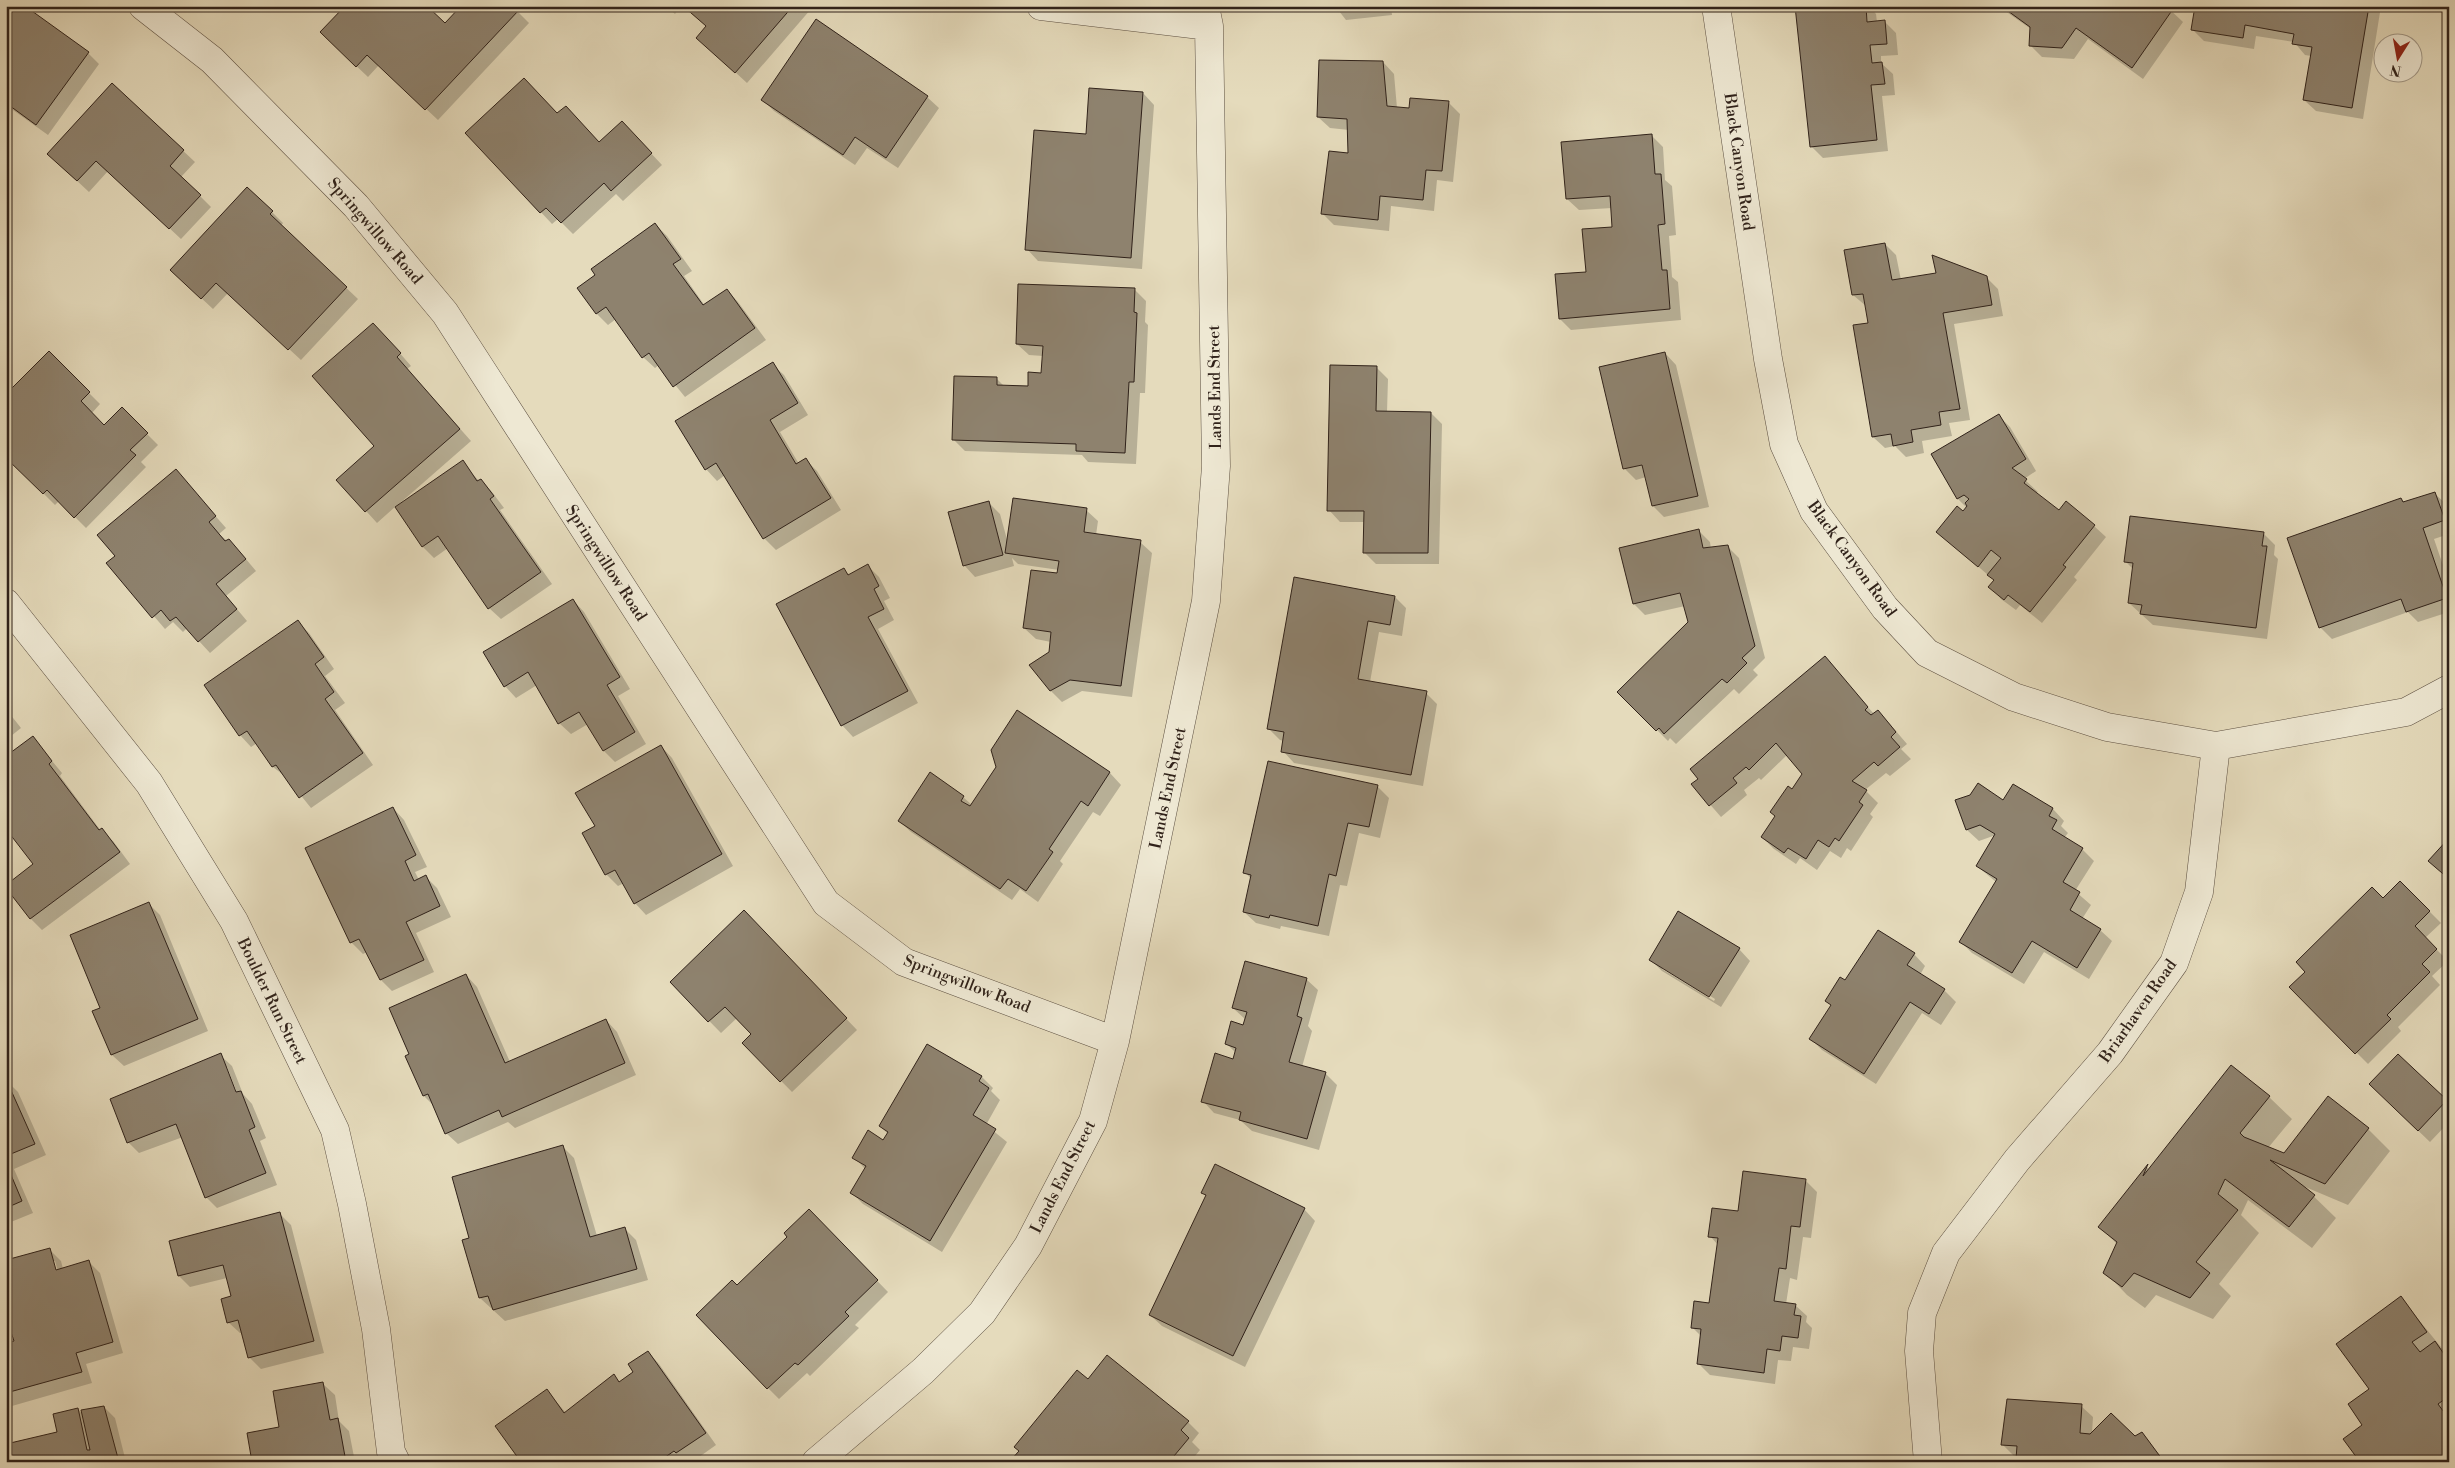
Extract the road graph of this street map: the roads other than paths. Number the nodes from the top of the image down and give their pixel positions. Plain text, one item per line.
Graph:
1 (143, 6) edge
2 (1041, 6) edge
3 (1716, 6) edge
4 (1207, 16) edge
5 (6, 603) edge
6 (2449, 689) edge
7 (2216, 746) junction
8 (1115, 1041) junction
9 (396, 1462) edge
10 (816, 1462) edge
11 (1928, 1462) edge

1 - 8 street, Springwillow Road
2 - 4 street
3 - 7 street, Black Canyon Road
4 - 8 street, Lands End Street
5 - 9 street, Boulder Run Street
6 - 7 street
7 - 11 street, Briarhaven Road
8 - 10 street, Lands End Street

